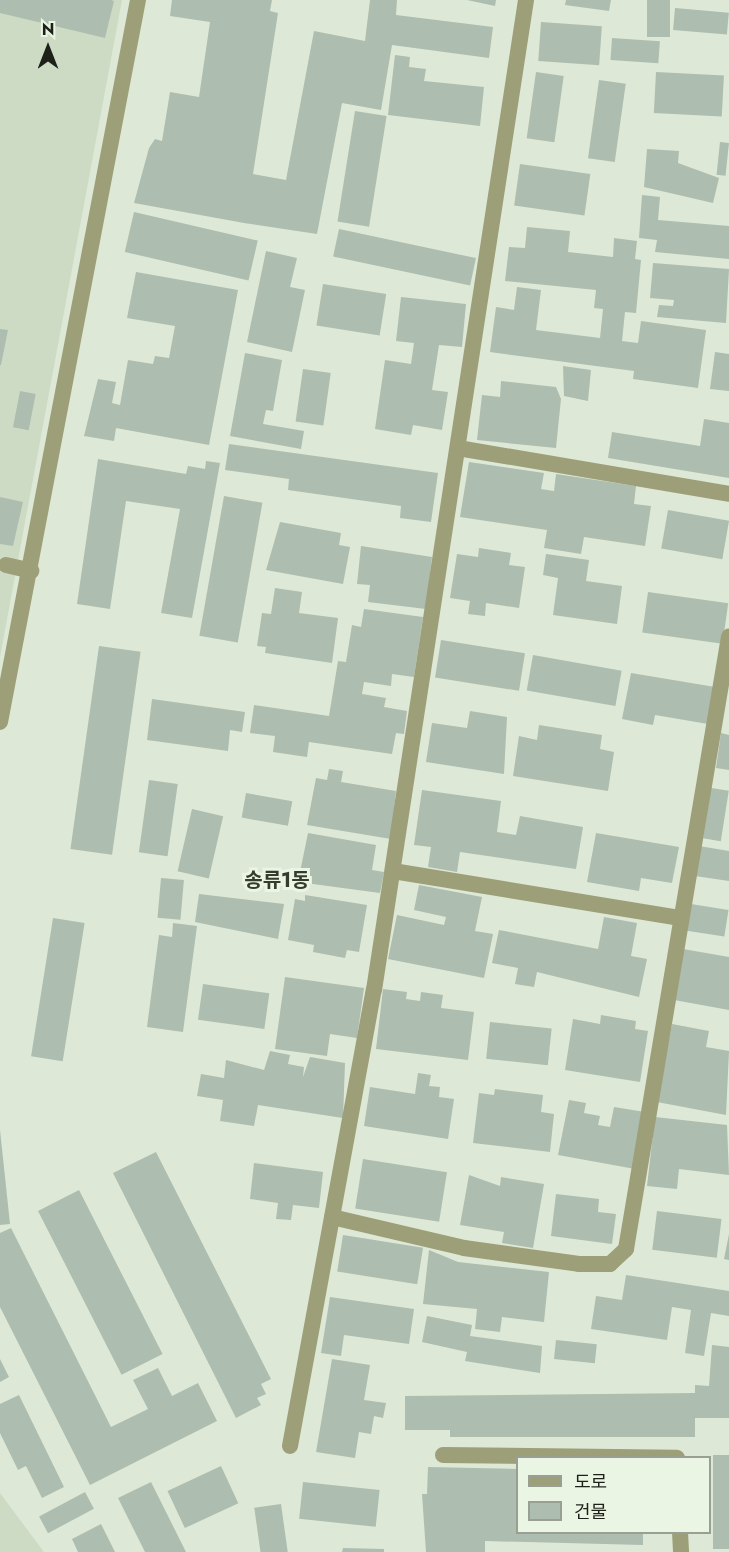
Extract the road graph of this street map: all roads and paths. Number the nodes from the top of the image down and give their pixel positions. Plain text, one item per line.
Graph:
1 (138, 0) edge
2 (526, 0) edge
3 (458, 448) junction
4 (729, 494) edge
5 (3, 565) edge
6 (31, 571) junction
7 (729, 637) edge
8 (0, 722) edge
9 (393, 871) junction
10 (680, 918) junction
11 (332, 1217) junction
12 (290, 1446) dead end
13 (443, 1455) dead end
14 (521, 1456) edge
15 (680, 1534) edge
16 (681, 1552) edge

1 - 6 street
2 - 3 street
3 - 4 street
3 - 9 street
5 - 6 street
6 - 8 street
7 - 10 street
9 - 10 street
9 - 11 street
10 - 11 street
11 - 12 street
13 - 14 street
15 - 16 street

